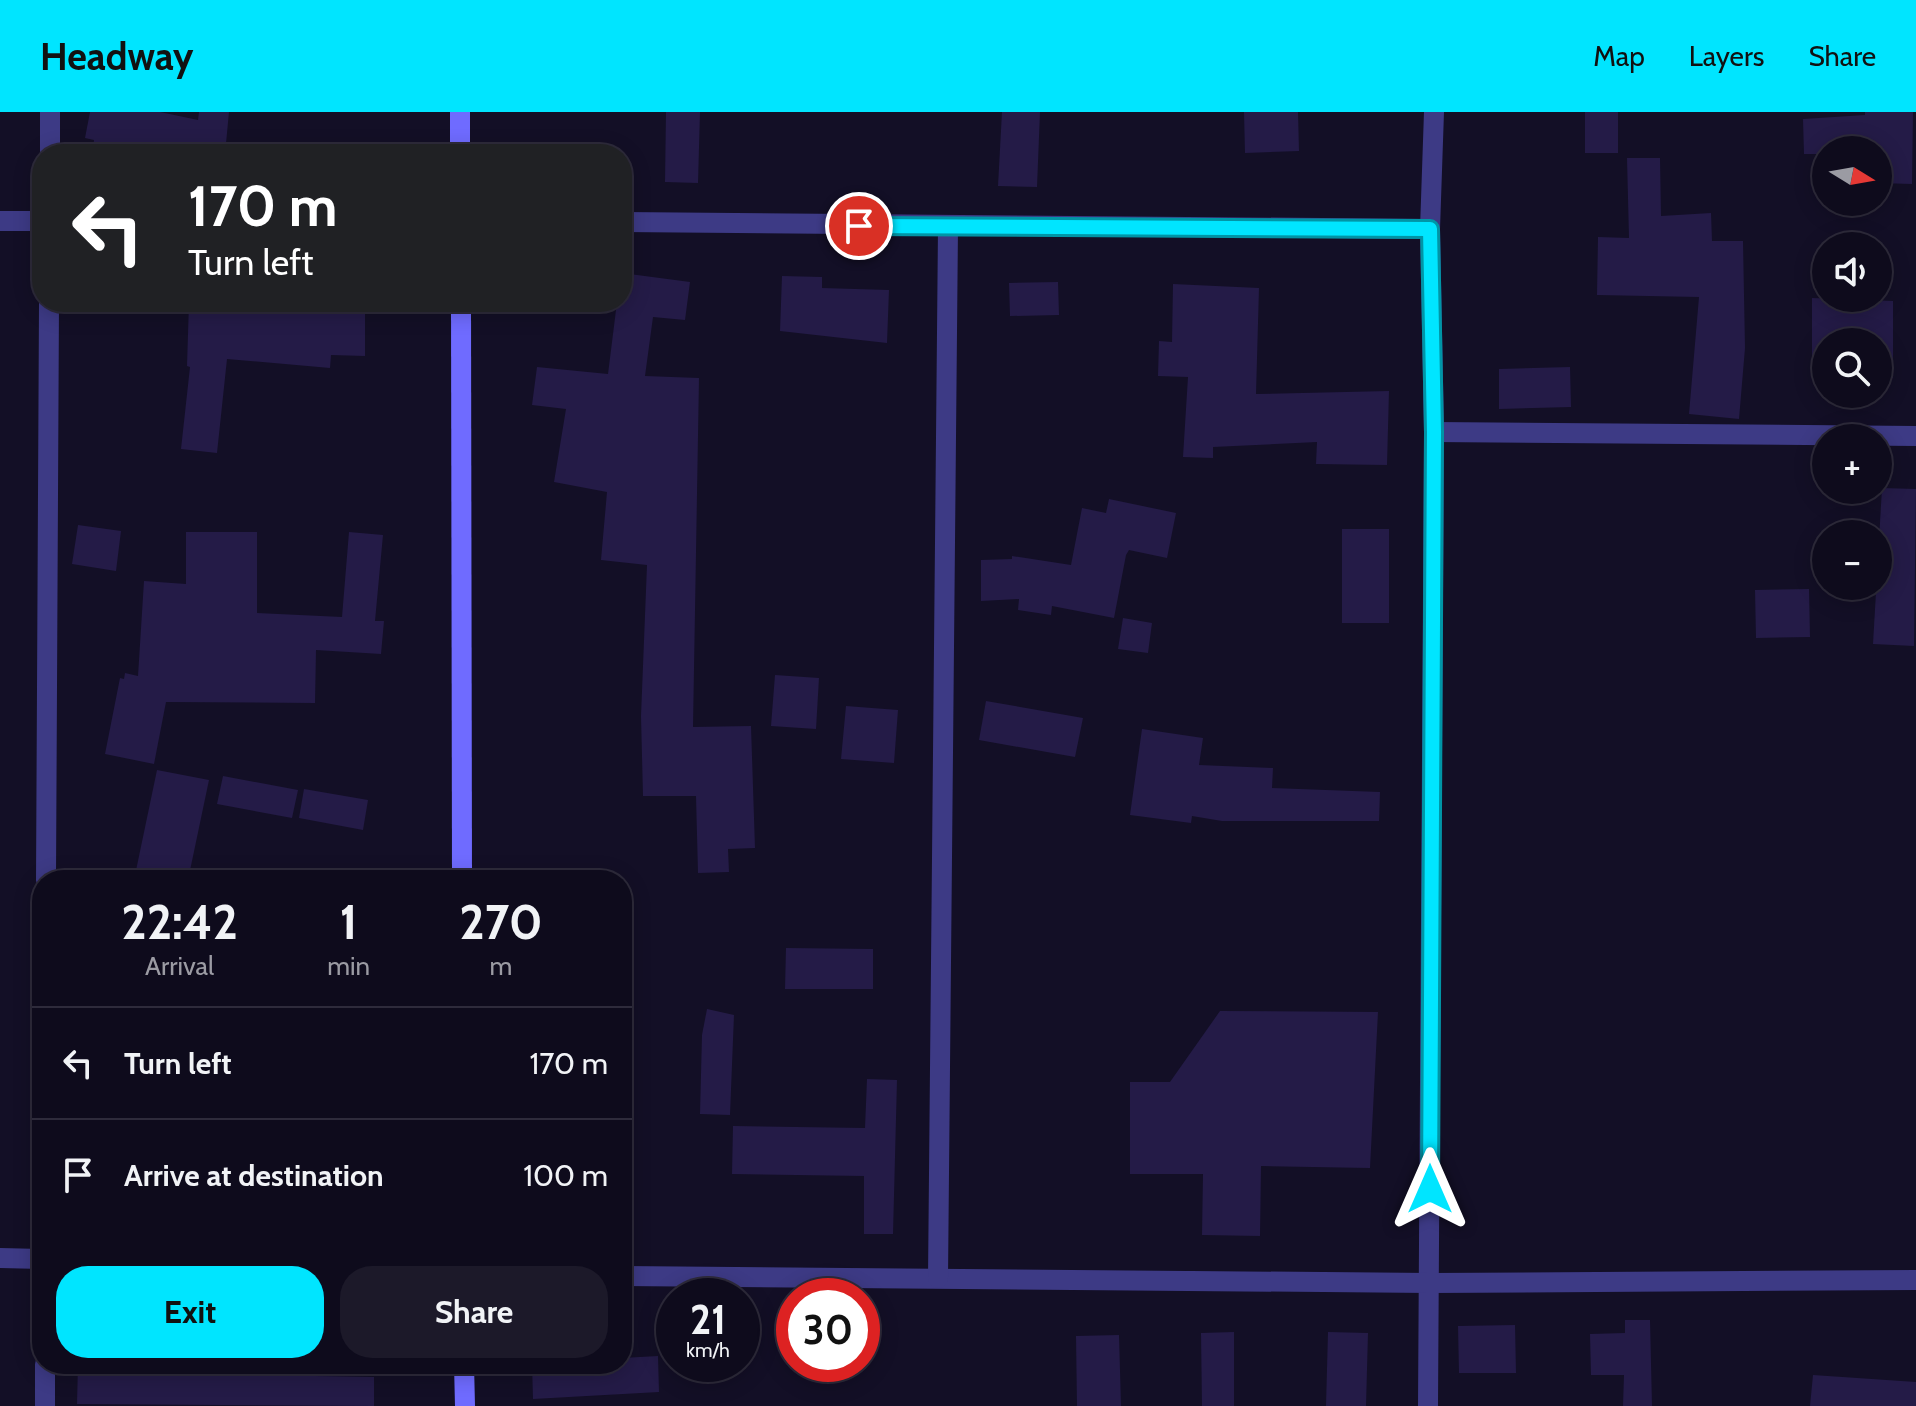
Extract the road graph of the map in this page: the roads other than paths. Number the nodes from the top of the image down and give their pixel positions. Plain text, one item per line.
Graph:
1 (50, 112) edge
2 (460, 112) edge
3 (1434, 112) edge
4 (50, 144) edge
5 (460, 144) edge
6 (0, 221) edge
7 (32, 221) edge
8 (632, 222) edge
9 (948, 227) junction
10 (1430, 229) junction
11 (49, 312) edge
12 (461, 312) edge
13 (1434, 432) junction
14 (1916, 436) edge
15 (46, 870) edge
16 (462, 870) edge
17 (0, 1258) edge
18 (32, 1259) edge
19 (632, 1276) edge
20 (938, 1278) junction
21 (1916, 1280) edge
22 (1430, 1283) junction
23 (45, 1374) edge
24 (464, 1374) edge
25 (45, 1406) edge
26 (465, 1406) edge
27 (1428, 1406) edge

1 - 4 street
2 - 5 street
3 - 10 street
6 - 7 street
8 - 9 street
9 - 10 street
9 - 20 street
10 - 13 street
11 - 15 street
12 - 16 street
13 - 14 street
13 - 22 street
17 - 18 street
19 - 20 street
20 - 22 street
21 - 22 street
22 - 27 street
23 - 25 street
24 - 26 street

